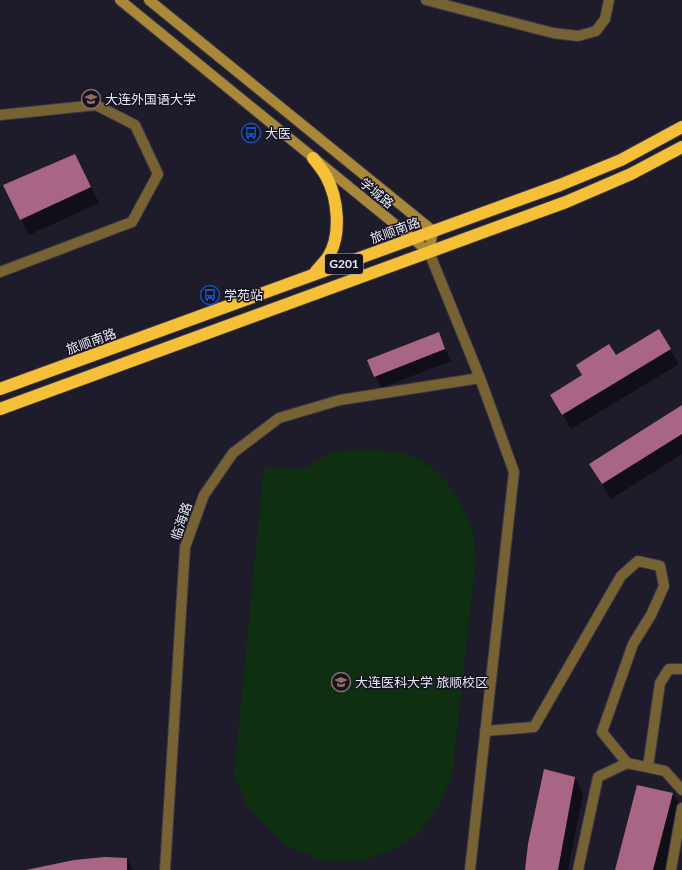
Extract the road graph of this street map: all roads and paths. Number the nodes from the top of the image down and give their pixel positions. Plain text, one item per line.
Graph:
1 (120, 0) edge
2 (149, 0) edge
3 (426, 0) edge
4 (609, 0) edge
5 (0, 115) edge
6 (682, 127) edge
7 (682, 147) edge
8 (313, 158) junction
9 (433, 231) junction
10 (412, 239) junction
11 (429, 252) junction
12 (0, 272) edge
13 (313, 275) junction
14 (480, 378) junction
15 (0, 389) edge
16 (0, 409) edge
17 (682, 669) edge
18 (485, 731) junction
19 (627, 763) junction
20 (648, 767) junction
21 (682, 790) edge
22 (682, 808) edge
23 (165, 870) edge
24 (470, 870) edge
25 (578, 870) edge
26 (671, 870) edge

1 - 8 main road, 学城路
2 - 9 main road, 学城路
3 - 4 street
5 - 12 street
6 - 9 highway, 旅顺南路 / G201
7 - 11 highway, G201
8 - 10 main road, 学城路
8 - 13 highway
9 - 10 highway, 旅顺南路 / G201
9 - 11 main road
10 - 11 main road, 学城路
10 - 13 highway, 旅顺南路 / G201
11 - 14 street
11 - 16 highway, G201
13 - 15 highway, 旅顺南路 / G201
14 - 18 street
14 - 23 street, 临海路
17 - 20 street
18 - 19 street
18 - 24 street
19 - 20 street
19 - 25 street
20 - 21 street
22 - 26 street

